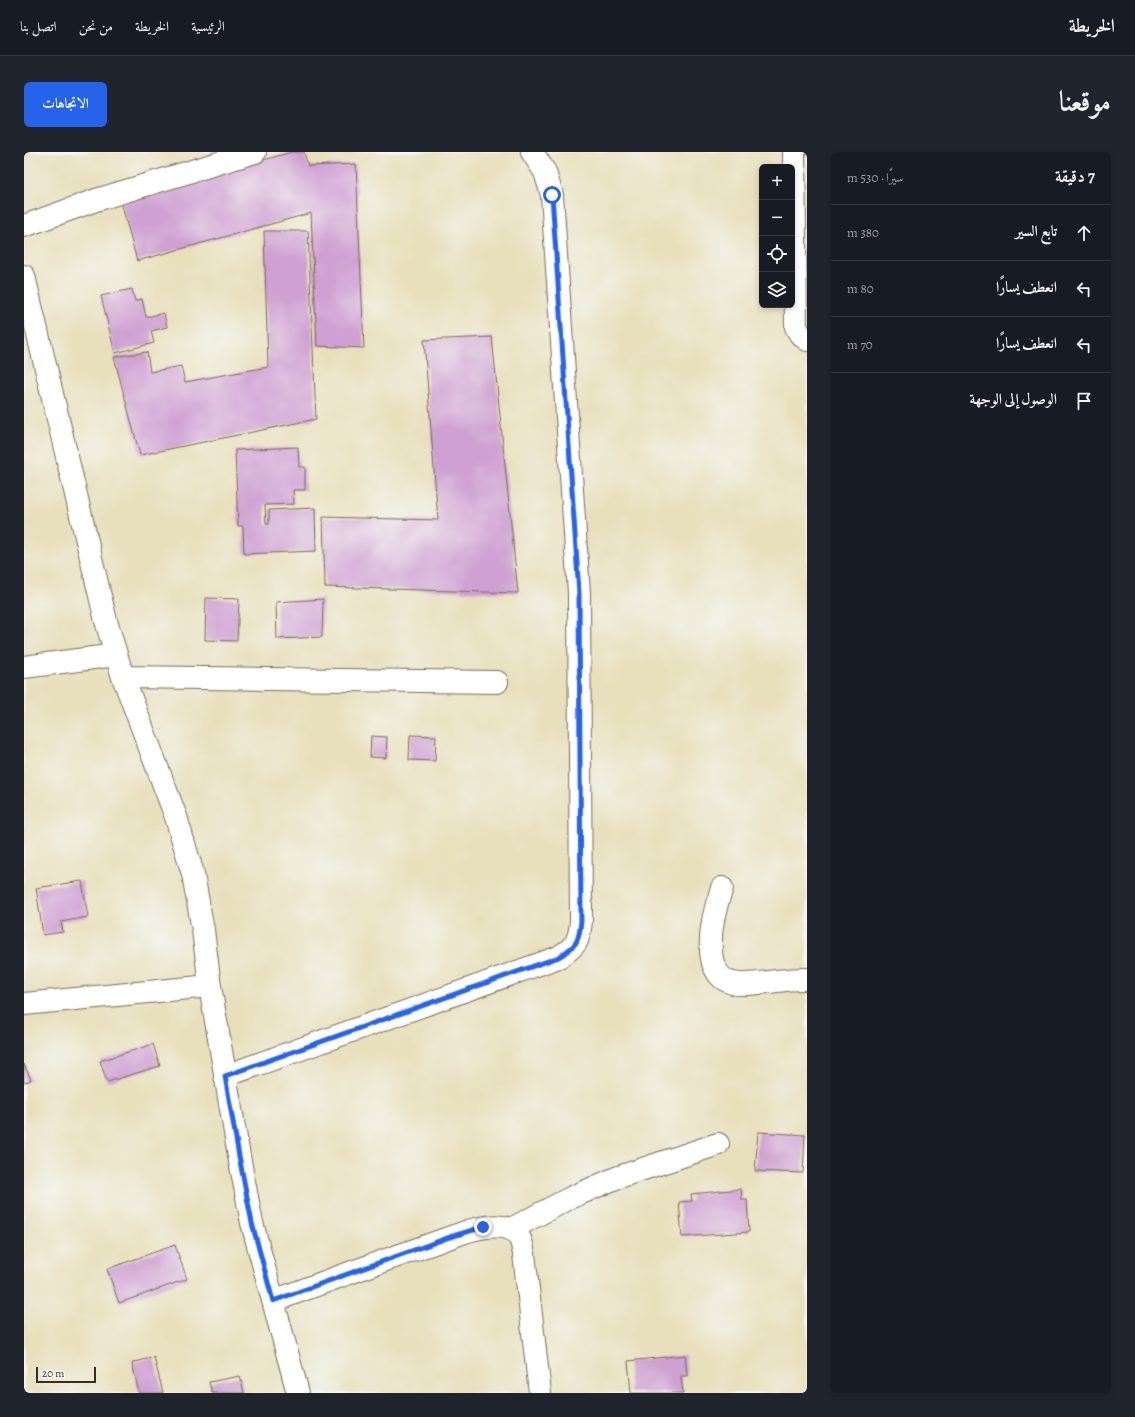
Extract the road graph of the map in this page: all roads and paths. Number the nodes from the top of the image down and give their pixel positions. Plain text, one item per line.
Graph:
1 (255, 152) edge
2 (532, 152) edge
3 (794, 152) edge
4 (24, 226) edge
5 (24, 276) edge
6 (807, 340) edge
7 (116, 655) junction
8 (24, 667) edge
9 (123, 677) junction
10 (497, 682) dead end
11 (722, 888) dead end
12 (807, 979) edge
13 (210, 986) junction
14 (24, 1004) edge
15 (225, 1076) junction
16 (718, 1144) dead end
17 (511, 1229) junction
18 (273, 1301) junction
19 (298, 1393) edge
20 (540, 1393) edge

1 - 4 street
2 - 15 street
3 - 6 street
5 - 7 street
7 - 8 street
7 - 9 street
9 - 10 street
9 - 13 street
11 - 12 street
13 - 14 street
13 - 15 street
15 - 18 street
16 - 17 street
17 - 18 street
17 - 20 street
18 - 19 street

